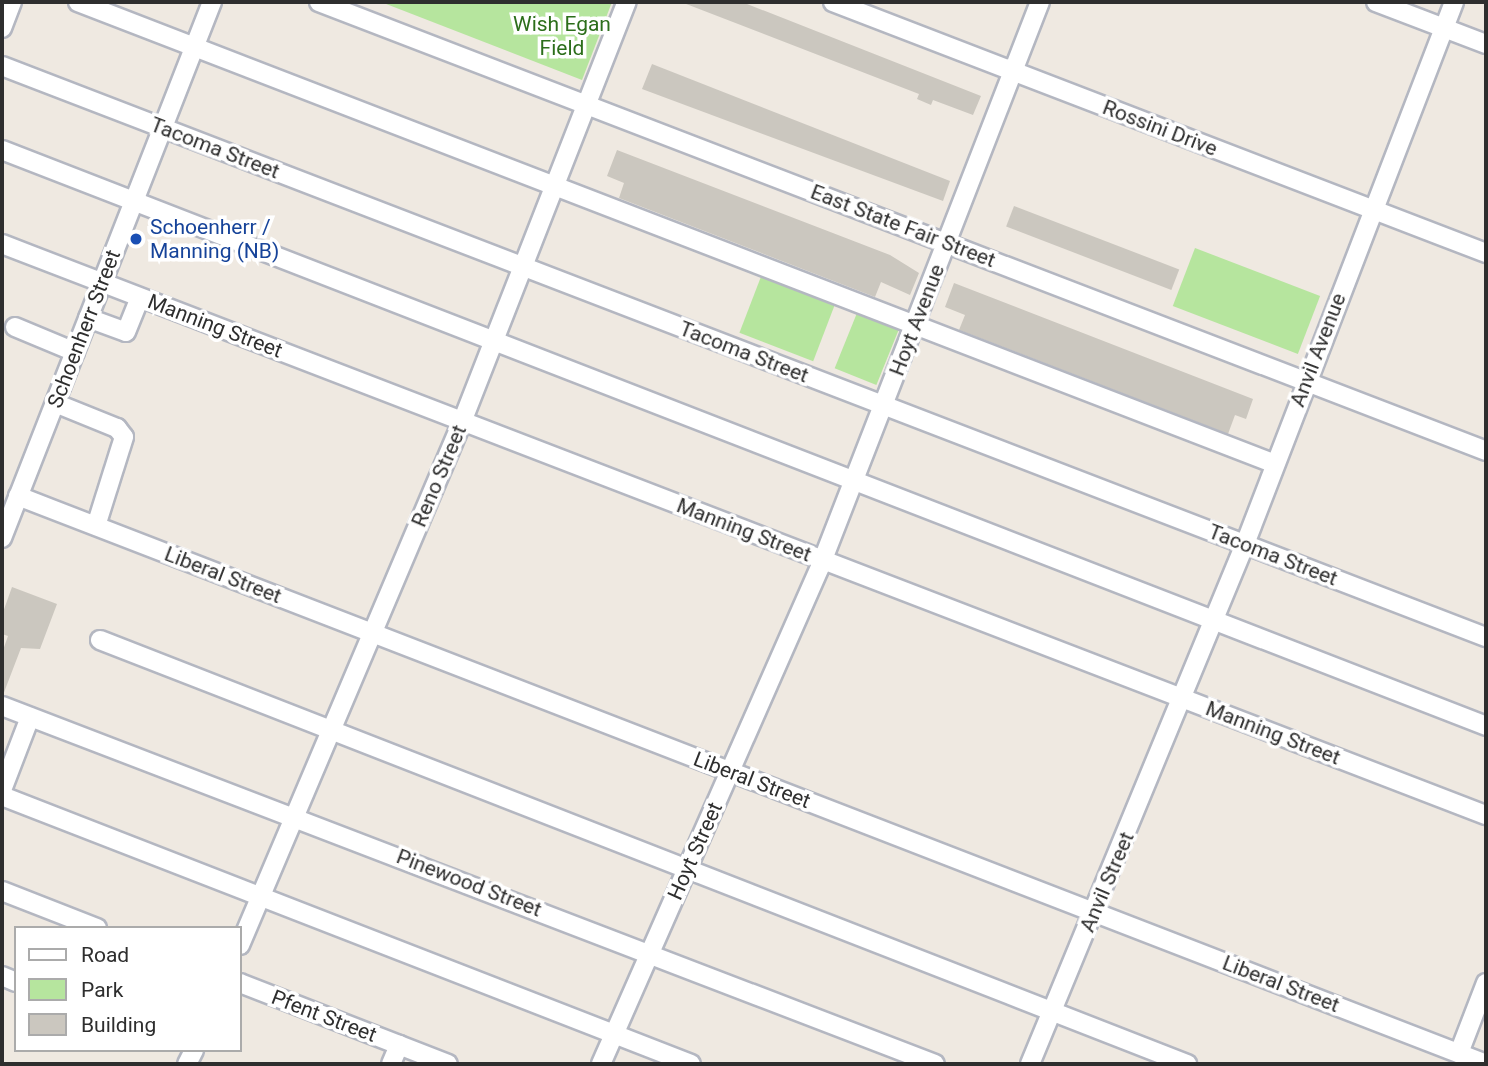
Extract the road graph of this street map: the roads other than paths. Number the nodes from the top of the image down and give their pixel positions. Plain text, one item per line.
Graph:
1 (12, 2) edge
2 (78, 2) edge
3 (212, 2) edge
4 (319, 2) edge
5 (627, 2) edge
6 (833, 2) edge
7 (1040, 2) edge
8 (1376, 2) edge
9 (1454, 2) edge
10 (2, 28) edge
11 (1444, 28) junction
12 (1486, 44) edge
13 (194, 47) junction
14 (2, 65) edge
15 (1013, 71) junction
16 (587, 105) junction
17 (162, 129) junction
18 (2, 150) edge
19 (555, 186) junction
20 (134, 202) junction
21 (1373, 210) junction
22 (948, 242) junction
23 (2, 244) edge
24 (1486, 253) edge
25 (523, 267) junction
26 (102, 283) junction
27 (140, 298) junction
28 (88, 318) junction
29 (15, 327) dead end
30 (914, 327) junction
31 (494, 341) junction
32 (75, 352) junction
33 (1306, 382) junction
34 (55, 403) junction
35 (883, 406) junction
36 (462, 422) junction
37 (1486, 451) edge
38 (1275, 464) junction
39 (854, 479) junction
40 (18, 496) junction
41 (96, 526) junction
42 (2, 538) edge
43 (1245, 544) junction
44 (822, 560) junction
45 (1215, 619) junction
46 (373, 633) junction
47 (1486, 637) edge
48 (100, 640) dead end
49 (1182, 699) junction
50 (2, 706) edge
51 (30, 717) junction
52 (1486, 726) edge
53 (331, 732) junction
54 (730, 772) junction
55 (2, 790) edge
56 (2, 796) edge
57 (1486, 815) edge
58 (295, 816) junction
59 (688, 866) junction
60 (2, 891) edge
61 (261, 894) junction
62 (1094, 913) junction
63 (92, 926) edge
64 (242, 940) edge
65 (649, 954) junction
66 (1486, 983) edge
67 (242, 984) edge
68 (1052, 1012) junction
69 (614, 1035) junction
70 (399, 1045) junction
71 (1459, 1053) junction
72 (391, 1064) edge
73 (448, 1064) edge
74 (601, 1064) edge
75 (691, 1064) edge
76 (935, 1064) edge
77 (1030, 1064) edge
78 (1187, 1064) edge
79 (1486, 1064) edge

1 - 10 street
2 - 13 street
3 - 13 street, Schoenherr Street
4 - 16 street, East State Fair Street
5 - 16 street, Reno Street
6 - 15 street, Rossini Drive
7 - 15 street, Hoyt Avenue
8 - 11 street
9 - 11 street, Anvil Avenue
11 - 12 street
11 - 21 street, Anvil Avenue
13 - 17 street, Schoenherr Street
13 - 19 street
14 - 17 street, Tacoma Street
15 - 21 street, Rossini Drive
15 - 22 street, Hoyt Avenue
16 - 19 street, Reno Street
16 - 22 street, East State Fair Street
17 - 20 street, Schoenherr Street
17 - 25 street, Tacoma Street
18 - 20 street
19 - 25 street, Reno Street
19 - 30 street
20 - 26 street, Schoenherr Street
20 - 31 street
21 - 24 street, Rossini Drive
21 - 33 street, Anvil Avenue
22 - 30 street, Hoyt Avenue
22 - 33 street, East State Fair Street
23 - 26 street, Manning Street
25 - 31 street, Reno Street
25 - 35 street, Tacoma Street
26 - 27 street, Manning Street
26 - 28 street, Schoenherr Street
27 - 28 street
27 - 36 street, Manning Street
28 - 32 street, Schoenherr Street
29 - 32 street
30 - 35 street, Hoyt Avenue
30 - 38 street
31 - 36 street, Reno Street
31 - 39 street
32 - 34 street, Schoenherr Street
33 - 37 street, East State Fair Street
33 - 38 street, Anvil Avenue
34 - 40 street, Schoenherr Street
34 - 41 street
35 - 39 street, Hoyt Avenue
35 - 43 street, Tacoma Street
36 - 44 street, Manning Street
36 - 46 street, Reno Street
38 - 43 street, Anvil Avenue
39 - 44 street, Hoyt Avenue
39 - 45 street
40 - 41 street, Liberal Street
40 - 42 street, Schoenherr Street
41 - 46 street, Liberal Street
43 - 45 street, Anvil Avenue
43 - 47 street, Tacoma Street
44 - 49 street, Manning Street
44 - 54 street, Hoyt Street
45 - 49 street, Anvil Avenue
45 - 52 street
46 - 53 street, Reno Street
46 - 54 street, Liberal Street
48 - 53 street
49 - 57 street, Manning Street
49 - 62 street, Anvil Street
50 - 51 street, Pinewood Street
51 - 55 street
51 - 58 street, Pinewood Street
53 - 58 street, Reno Street
53 - 59 street
54 - 59 street, Hoyt Street
54 - 62 street, Liberal Street
56 - 61 street
58 - 61 street, Reno Street
58 - 65 street, Pinewood Street
59 - 65 street, Hoyt Street
59 - 68 street
60 - 63 street
61 - 64 street, Reno Street
61 - 69 street
62 - 68 street, Anvil Street
62 - 71 street, Liberal Street
65 - 69 street, Hoyt Street
65 - 76 street, Pinewood Street
66 - 71 street
67 - 70 street, Pfent Street
68 - 77 street, Anvil Street
68 - 78 street
69 - 74 street, Hoyt Street
69 - 75 street
70 - 72 street
70 - 73 street, Pfent Street
71 - 79 street, Liberal Street

